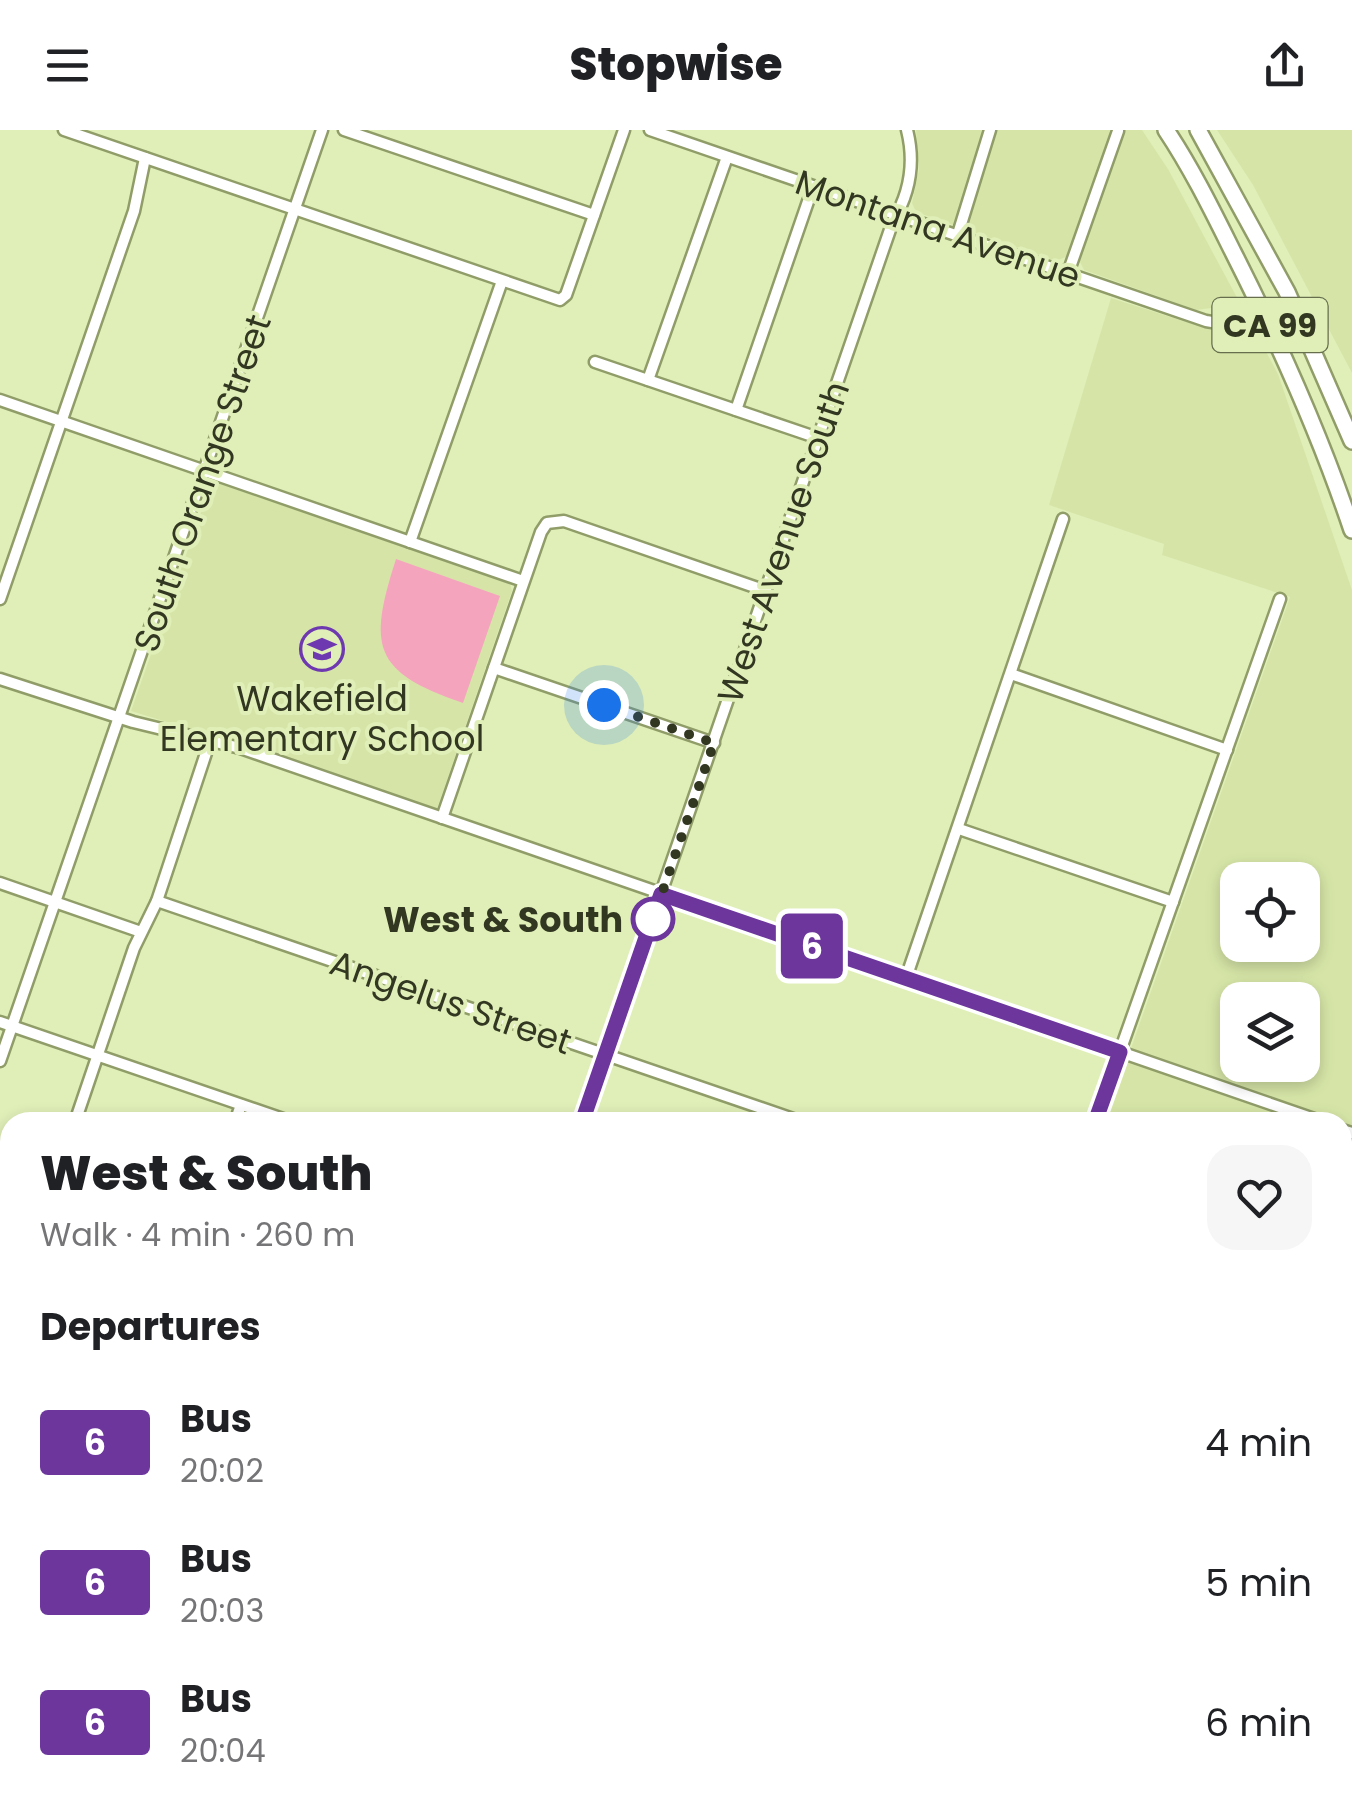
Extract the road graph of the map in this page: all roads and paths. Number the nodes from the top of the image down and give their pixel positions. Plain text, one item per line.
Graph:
1 (64, 130) edge
2 (322, 130) edge
3 (344, 130) edge
4 (624, 130) edge
5 (650, 130) edge
6 (907, 130) edge
7 (990, 130) edge
8 (1118, 130) edge
9 (1166, 130) edge
10 (1198, 130) edge
11 (727, 157) junction
12 (145, 158) junction
13 (813, 186) junction
14 (296, 210) junction
15 (897, 214) junction
16 (594, 215) junction
17 (958, 234) junction
18 (1068, 273) junction
19 (502, 280) junction
20 (1227, 319) dead end
21 (595, 362) dead end
22 (648, 380) junction
23 (0, 400) edge
24 (736, 410) junction
25 (62, 422) junction
26 (818, 438) junction
27 (1352, 441) edge
28 (206, 472) junction
29 (1064, 519) dead end
30 (1352, 530) edge
31 (410, 542) junction
32 (524, 581) junction
33 (766, 591) junction
34 (0, 599) edge
35 (1280, 599) dead end
36 (494, 668) junction
37 (1011, 674) junction
38 (0, 678) edge
39 (120, 718) junction
40 (210, 741) junction
41 (714, 743) junction
42 (1226, 750) junction
43 (442, 818) junction
44 (959, 829) junction
45 (0, 883) edge
46 (661, 894) junction
47 (157, 900) junction
48 (55, 902) junction
49 (1172, 902) junction
50 (141, 932) junction
51 (906, 978) junction
52 (6, 1024) edge
53 (1120, 1052) junction
54 (606, 1055) junction
55 (98, 1056) junction
56 (0, 1061) edge
57 (241, 1105) junction
58 (78, 1112) edge
59 (239, 1112) edge
60 (262, 1112) edge
61 (586, 1112) edge
62 (773, 1112) edge
63 (1099, 1112) edge
64 (1293, 1112) edge

1 - 12 street
2 - 14 street, South Orange Street
3 - 16 street
4 - 16 street
5 - 11 street, Montana Avenue
6 - 15 street, West Avenue South
7 - 17 street
8 - 18 street
9 - 30 highway, CA 99
10 - 27 highway, CA 99
11 - 13 street, Montana Avenue
11 - 22 street
12 - 14 street
12 - 25 street
13 - 15 street, Montana Avenue
13 - 24 street
14 - 19 street
14 - 28 street, South Orange Street
15 - 17 street, Montana Avenue
15 - 26 street, West Avenue South
16 - 19 street
17 - 18 street, Montana Avenue
18 - 20 street, Montana Avenue
19 - 31 street
21 - 22 street
22 - 24 street
23 - 25 street
24 - 26 street
25 - 28 street
25 - 34 street
26 - 33 street, West Avenue South
28 - 31 street
28 - 39 street, South Orange Street
29 - 37 street
31 - 32 street
32 - 33 street
32 - 36 street
33 - 41 street, West Avenue South
35 - 42 street
36 - 41 street
36 - 43 street
37 - 42 street
37 - 44 street
38 - 39 street
39 - 40 street
39 - 48 street, South Orange Street
40 - 43 street
40 - 47 street
41 - 46 street, West Avenue South
42 - 49 street
43 - 46 street
44 - 49 street
44 - 51 street
45 - 48 street
46 - 51 street
46 - 54 street, West Avenue South
47 - 50 street
47 - 54 street, Angelus Street
48 - 50 street
48 - 52 street, South Orange Street
49 - 53 street
50 - 55 street
51 - 53 street
52 - 55 street
52 - 56 street, South Orange Street
53 - 63 street
53 - 64 street
54 - 61 street, West Avenue South
54 - 62 street, Angelus Street
55 - 57 street
55 - 58 street
57 - 59 street
57 - 60 street

